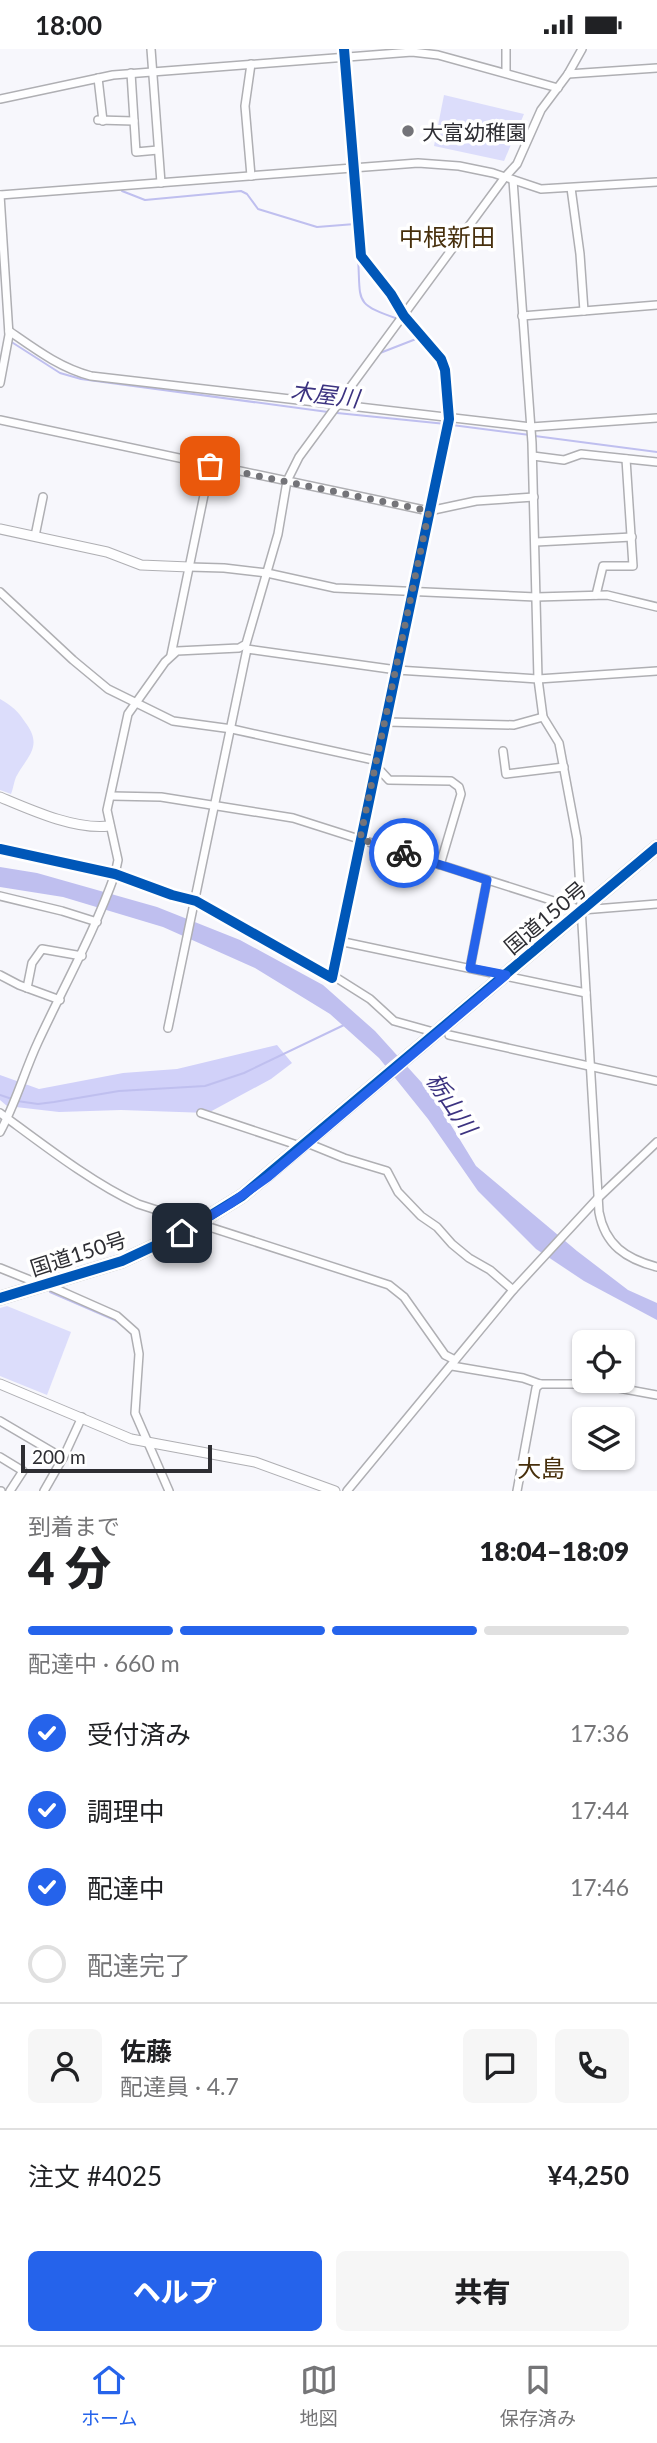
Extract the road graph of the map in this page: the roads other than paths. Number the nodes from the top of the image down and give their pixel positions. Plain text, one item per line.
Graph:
1 (151, 49) edge
2 (506, 49) edge
3 (582, 49) edge
4 (344, 53) edge
5 (251, 66) junction
6 (657, 68) edge
7 (506, 73) junction
8 (153, 74) junction
9 (568, 74) junction
10 (131, 75) junction
11 (98, 80) junction
12 (558, 89) junction
13 (0, 99) edge
14 (134, 121) junction
15 (158, 150) junction
16 (353, 167) junction
17 (251, 176) junction
18 (509, 179) junction
19 (657, 182) edge
20 (161, 183) junction
21 (571, 188) junction
22 (0, 195) edge
23 (657, 305) edge
24 (584, 311) junction
25 (404, 316) junction
26 (522, 316) junction
27 (9, 333) junction
28 (0, 383) edge
29 (338, 405) junction
30 (657, 418) edge
31 (449, 419) junction
32 (0, 420) edge
33 (531, 427) junction
34 (533, 456) junction
35 (626, 459) junction
36 (657, 462) edge
37 (210, 466) junction
38 (287, 481) junction
39 (43, 497) dead end
40 (534, 497) junction
41 (429, 511) junction
42 (0, 529) edge
43 (35, 536) junction
44 (632, 537) junction
45 (536, 543) junction
46 (189, 566) junction
47 (267, 573) junction
48 (412, 590) junction
49 (0, 593) edge
50 (596, 595) junction
51 (536, 597) junction
52 (657, 607) edge
53 (245, 648) junction
54 (170, 655) junction
55 (397, 670) junction
56 (657, 671) edge
57 (538, 679) junction
58 (135, 703) junction
59 (544, 717) junction
60 (386, 722) junction
61 (232, 729) junction
62 (503, 751) dead end
63 (377, 763) junction
64 (564, 767) junction
65 (111, 796) junction
66 (0, 797) edge
67 (216, 806) junction
68 (109, 826) junction
69 (360, 839) junction
70 (657, 847) edge
71 (0, 849) edge
72 (440, 865) junction
73 (115, 876) junction
74 (487, 880) junction
75 (0, 896) edge
76 (195, 904) junction
77 (657, 904) edge
78 (582, 910) junction
79 (97, 920) junction
80 (339, 941) junction
81 (82, 956) junction
82 (470, 968) junction
83 (0, 975) edge
84 (332, 975) junction
85 (506, 975) junction
86 (27, 988) junction
87 (586, 993) junction
88 (60, 1000) junction
89 (168, 1028) dead end
90 (430, 1031) dead end
91 (449, 1035) dead end
92 (592, 1065) junction
93 (657, 1081) edge
94 (0, 1112) edge
95 (201, 1113) dead end
96 (8, 1118) junction
97 (0, 1132) edge
98 (657, 1142) edge
99 (305, 1145) junction
100 (598, 1198) junction
101 (200, 1223) junction
102 (657, 1267) edge
103 (0, 1268) edge
104 (43, 1286) junction
105 (513, 1290) junction
106 (0, 1298) edge
107 (453, 1363) junction
108 (541, 1384) junction
109 (0, 1385) edge
110 (657, 1395) edge
111 (82, 1417) junction
112 (0, 1421) edge
113 (149, 1444) junction
114 (0, 1457) edge
115 (63, 1458) junction
116 (10, 1491) edge
117 (44, 1491) edge
118 (169, 1491) edge
119 (335, 1491) edge
120 (347, 1491) edge
121 (517, 1491) edge

1 - 8 street
2 - 7 street
3 - 9 street
4 - 5 street
4 - 7 street
4 - 16 street
5 - 8 street
5 - 17 street
6 - 9 street
7 - 12 street
8 - 10 street
8 - 15 street
9 - 12 street
10 - 11 street
10 - 14 street
11 - 13 street
11 - 14 street
12 - 18 street
14 - 15 street
15 - 20 street
16 - 17 street
16 - 18 street
16 - 25 street
17 - 20 street
18 - 21 street
18 - 25 street
18 - 26 street
19 - 21 street
20 - 22 street
21 - 24 street
22 - 27 street
23 - 24 street
24 - 26 street
25 - 29 street
25 - 31 street
26 - 33 street
27 - 28 street
27 - 29 street
29 - 31 street
29 - 38 street
30 - 33 street
31 - 33 street
31 - 41 street
32 - 37 street
33 - 34 street
34 - 35 street
34 - 40 street
35 - 36 street
35 - 44 street
37 - 38 street
37 - 46 street
38 - 41 street
38 - 47 street
39 - 43 street
40 - 41 street
40 - 45 street
41 - 48 street
42 - 43 street
43 - 46 street
44 - 45 street
44 - 50 street
45 - 51 street
46 - 47 street
46 - 54 street
47 - 48 street
47 - 53 street
48 - 51 street
48 - 55 street
49 - 58 street
50 - 51 street
50 - 52 street
51 - 57 street
53 - 54 street
53 - 55 street
53 - 61 street
54 - 58 street
55 - 57 street
55 - 60 street
56 - 57 street
57 - 59 street
58 - 61 street
58 - 65 street
59 - 60 street
59 - 64 street
60 - 63 street
61 - 63 street
61 - 67 street
62 - 64 street
63 - 69 street
63 - 72 street
64 - 78 street
65 - 67 street
65 - 68 street
66 - 68 street
67 - 69 street
67 - 76 street
68 - 73 street
69 - 72 street
69 - 80 street
70 - 78 highway, 国道150号
71 - 73 street
72 - 74 street
73 - 76 street
73 - 79 street
74 - 78 street
74 - 82 street
75 - 79 street
76 - 84 street
76 - 89 street
77 - 78 street
78 - 85 highway, 国道150号
78 - 87 street
79 - 81 street
80 - 82 street
80 - 84 street
81 - 86 street
81 - 88 street
82 - 85 street
83 - 86 street
84 - 90 street
85 - 87 street
85 - 99 highway, 国道150号
86 - 88 street
87 - 92 street
88 - 96 street
91 - 92 street
92 - 93 street
92 - 100 street
94 - 96 street
95 - 99 street
96 - 97 street
96 - 101 street
98 - 100 street
99 - 101 highway, 国道150号
99 - 105 street
100 - 102 street
100 - 105 street
101 - 104 highway, 国道150号
101 - 107 street
103 - 104 street
104 - 106 highway, 国道150号
104 - 113 street
105 - 107 street
107 - 108 street
107 - 120 street
108 - 110 street
108 - 121 street
109 - 111 street
111 - 113 street
111 - 115 street
112 - 115 street
113 - 118 street
113 - 119 street
114 - 116 street
115 - 117 street

